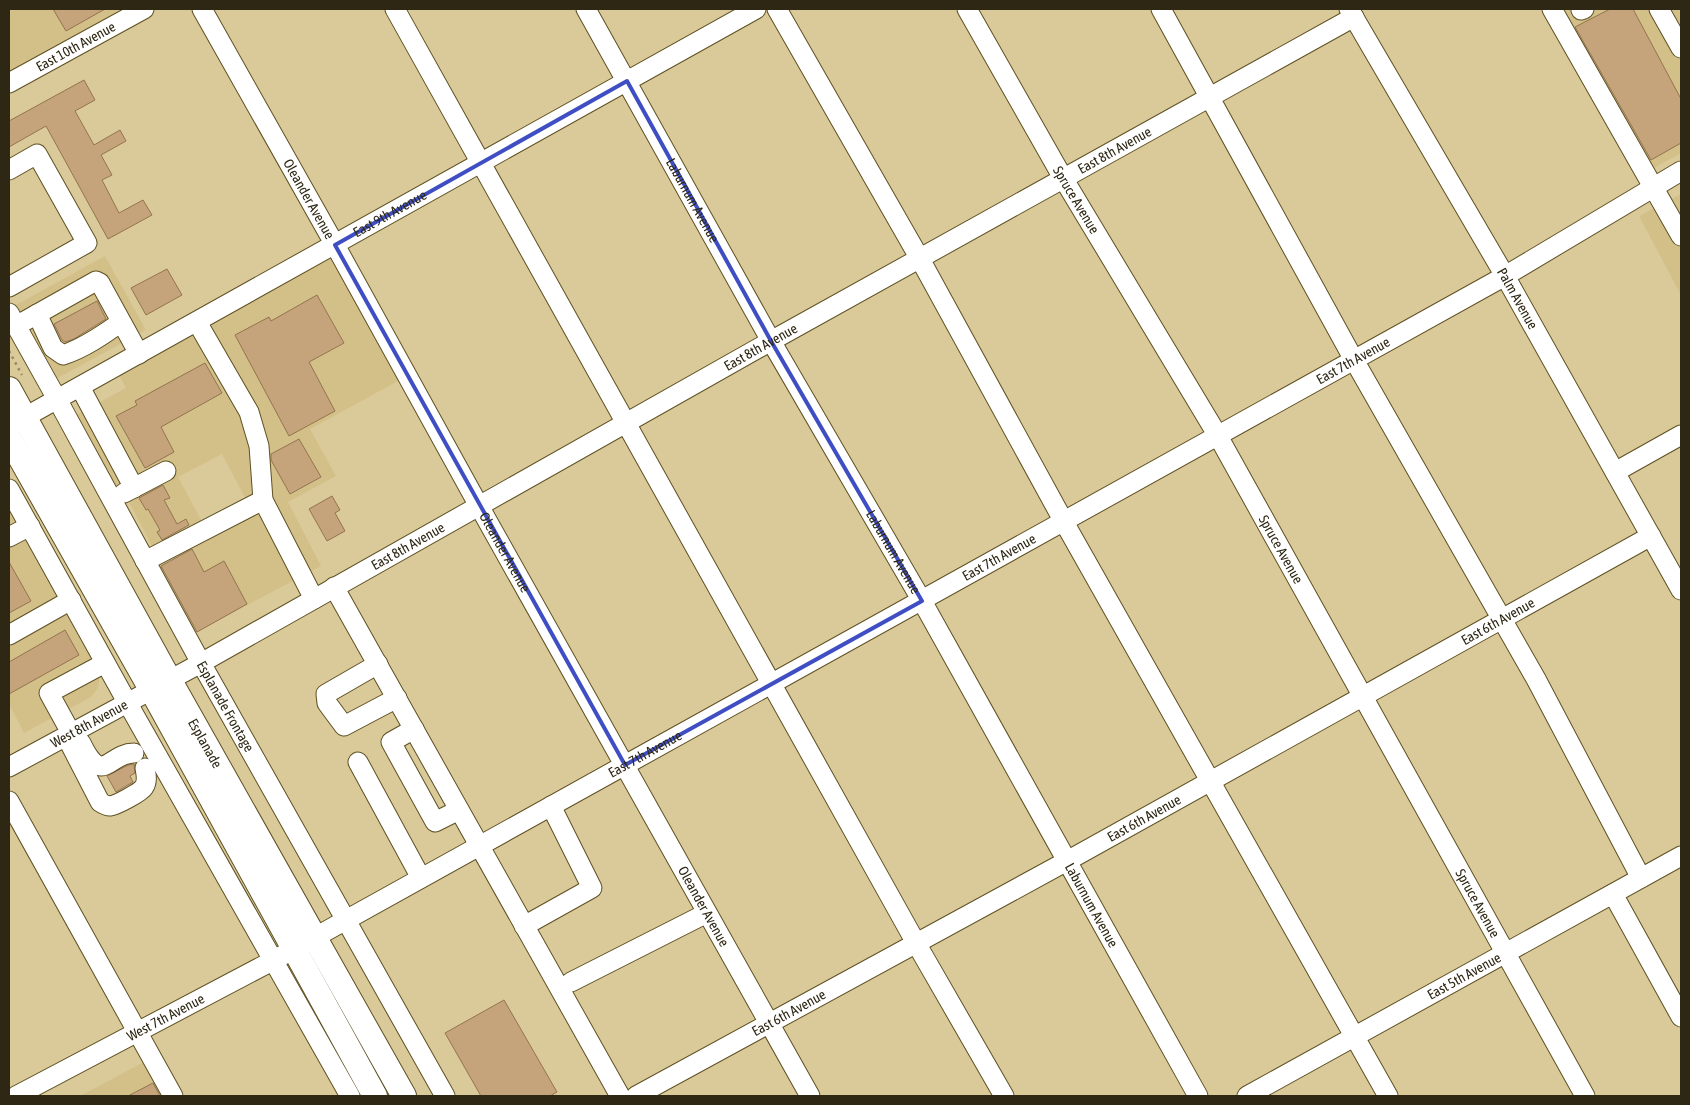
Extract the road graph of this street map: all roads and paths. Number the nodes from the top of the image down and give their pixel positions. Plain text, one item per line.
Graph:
1 (144, 9) edge
2 (202, 9) edge
3 (396, 9) edge
4 (586, 9) edge
5 (756, 9) edge
6 (777, 9) edge
7 (967, 9) edge
8 (1161, 9) edge
9 (1552, 9) edge
10 (1659, 9) edge
11 (1352, 13) edge
12 (1681, 48) edge
13 (627, 81) junction
14 (9, 83) edge
15 (1208, 98) junction
16 (482, 163) junction
17 (9, 170) edge
18 (1681, 172) edge
19 (1063, 178) junction
20 (1654, 187) junction
21 (1680, 229) edge
22 (335, 244) junction
23 (920, 258) junction
24 (1505, 276) junction
25 (9, 287) edge
26 (37, 314) junction
27 (12, 320) edge
28 (121, 322) junction
29 (197, 322) junction
30 (770, 341) junction
31 (139, 354) junction
32 (1354, 360) junction
33 (80, 387) junction
34 (9, 389) edge
35 (58, 400) junction
36 (16, 422) edge
37 (627, 423) junction
38 (1681, 435) edge
39 (1218, 436) junction
40 (9, 438) edge
41 (166, 471) dead end
42 (1615, 472) junction
43 (134, 488) junction
44 (9, 489) edge
45 (112, 500) junction
46 (263, 500) junction
47 (479, 506) junction
48 (1064, 522) junction
49 (30, 526) junction
50 (1651, 536) junction
51 (9, 537) edge
52 (145, 561) junction
53 (334, 587) junction
54 (1681, 590) edge
55 (314, 599) junction
56 (71, 600) junction
57 (922, 601) junction
58 (1502, 619) junction
59 (9, 635) edge
60 (105, 663) junction
61 (201, 663) junction
62 (378, 664) junction
63 (773, 683) junction
64 (160, 684) junction
65 (1363, 696) junction
66 (397, 698) junction
67 (127, 702) junction
68 (414, 729) junction
69 (70, 733) junction
70 (358, 762) dead end
71 (625, 765) junction
72 (9, 767) edge
73 (1209, 782) junction
74 (9, 801) edge
75 (551, 806) junction
76 (459, 810) junction
77 (479, 845) junction
78 (1681, 858) edge
79 (1067, 861) junction
80 (420, 878) junction
81 (1641, 878) junction
82 (1614, 894) junction
83 (707, 912) junction
84 (344, 919) junction
85 (524, 926) junction
86 (314, 937) junction
87 (916, 943) junction
88 (1506, 953) junction
89 (283, 955) junction
90 (571, 982) dead end
91 (1681, 1017) edge
92 (769, 1023) junction
93 (138, 1032) junction
94 (1355, 1037) junction
95 (16, 1096) edge
96 (173, 1096) edge
97 (350, 1096) edge
98 (375, 1096) edge
99 (404, 1096) edge
100 (445, 1096) edge
101 (620, 1096) edge
102 (636, 1096) edge
103 (810, 1096) edge
104 (1004, 1096) edge
105 (1198, 1096) edge
106 (1247, 1096) edge
107 (1388, 1096) edge
108 (1585, 1096) edge

1 - 14 street, East 10th Avenue
2 - 22 street, Oleander Avenue
3 - 16 street
4 - 13 street, Laburnum Avenue
5 - 13 street, East 9th Avenue
6 - 23 street
7 - 19 street, Spruce Avenue
8 - 15 street
9 - 20 street
10 - 12 street
11 - 15 street, East 8th Avenue
11 - 24 street, Palm Avenue
13 - 16 street, East 9th Avenue
13 - 30 street, Laburnum Avenue
15 - 19 street, East 8th Avenue
15 - 32 street
16 - 22 street, East 9th Avenue
16 - 37 street
17 - 25 street
18 - 20 street, East 7th Avenue
19 - 23 street, East 8th Avenue
19 - 39 street, Spruce Avenue
20 - 21 street
20 - 24 street, East 7th Avenue
22 - 29 street, East 9th Avenue
22 - 47 street, Oleander Avenue
23 - 30 street, East 8th Avenue
23 - 48 street
24 - 32 street, East 7th Avenue
24 - 42 street, Palm Avenue
26 - 27 street
26 - 28 street
26 - 28 street
27 - 35 street, Esplanade Frontage
28 - 31 street
29 - 31 street, East 9th Avenue
29 - 46 street
30 - 37 street, East 8th Avenue
30 - 57 street, Laburnum Avenue
31 - 33 street, East 9th Avenue
32 - 39 street, East 7th Avenue
32 - 58 street
33 - 35 street, East 9th Avenue
33 - 43 street
34 - 36 main road, Esplanade
35 - 36 street, East 9th Avenue
35 - 45 street, Esplanade Frontage
36 - 64 main road, Esplanade
37 - 47 street, East 8th Avenue
37 - 63 street
38 - 42 street
39 - 48 street, East 7th Avenue
39 - 65 street, Spruce Avenue
40 - 64 main road, Esplanade
41 - 43 street
42 - 50 street, Palm Avenue
43 - 45 street
44 - 49 street
45 - 52 street, Esplanade Frontage
46 - 52 street
46 - 55 street
47 - 53 street, East 8th Avenue
47 - 71 street, Oleander Avenue
48 - 57 street, East 7th Avenue
48 - 73 street
49 - 51 street
49 - 56 street
50 - 54 street, Palm Avenue
50 - 58 street, East 6th Avenue
52 - 61 street, Esplanade Frontage
53 - 55 street, East 8th Avenue
53 - 62 street
55 - 61 street, East 8th Avenue
56 - 59 street
56 - 60 street
57 - 63 street, East 7th Avenue
57 - 79 street, Laburnum Avenue
58 - 65 street, East 6th Avenue
58 - 81 street
60 - 67 street
60 - 69 street
61 - 64 street, East 8th Avenue
61 - 84 street, Esplanade Frontage
62 - 66 street
62 - 66 street
63 - 71 street, East 7th Avenue
63 - 87 street
64 - 67 street, West 8th Avenue
64 - 86 main road, Esplanade
64 - 89 main road, Esplanade
65 - 73 street, East 6th Avenue
65 - 88 street, Spruce Avenue
66 - 68 street
67 - 69 street, West 8th Avenue
67 - 89 street
68 - 76 street
68 - 76 street
69 - 69 street
69 - 72 street, West 8th Avenue
70 - 80 street
71 - 75 street, East 7th Avenue
71 - 83 street, Oleander Avenue
73 - 79 street, East 6th Avenue
73 - 94 street
74 - 93 street
75 - 77 street, East 7th Avenue
75 - 85 street
76 - 77 street
77 - 80 street, East 7th Avenue
77 - 85 street
78 - 81 street, East 5th Avenue
79 - 87 street, East 6th Avenue
79 - 105 street, Laburnum Avenue
80 - 84 street, East 7th Avenue
81 - 82 street, East 5th Avenue
82 - 88 street, East 5th Avenue
82 - 91 street
83 - 90 street
83 - 92 street, Oleander Avenue
84 - 86 street, East 7th Avenue
84 - 100 street, Esplanade Frontage
85 - 101 street
86 - 89 street, West 7th Avenue
86 - 99 main road, Esplanade
87 - 92 street, East 6th Avenue
87 - 104 street
88 - 94 street, East 5th Avenue
88 - 108 street, Spruce Avenue
89 - 93 street, West 7th Avenue
89 - 97 street
89 - 98 main road, Esplanade
92 - 102 street, East 6th Avenue
92 - 103 street, Oleander Avenue
93 - 95 street, West 7th Avenue
93 - 96 street
94 - 106 street, East 5th Avenue
94 - 107 street

